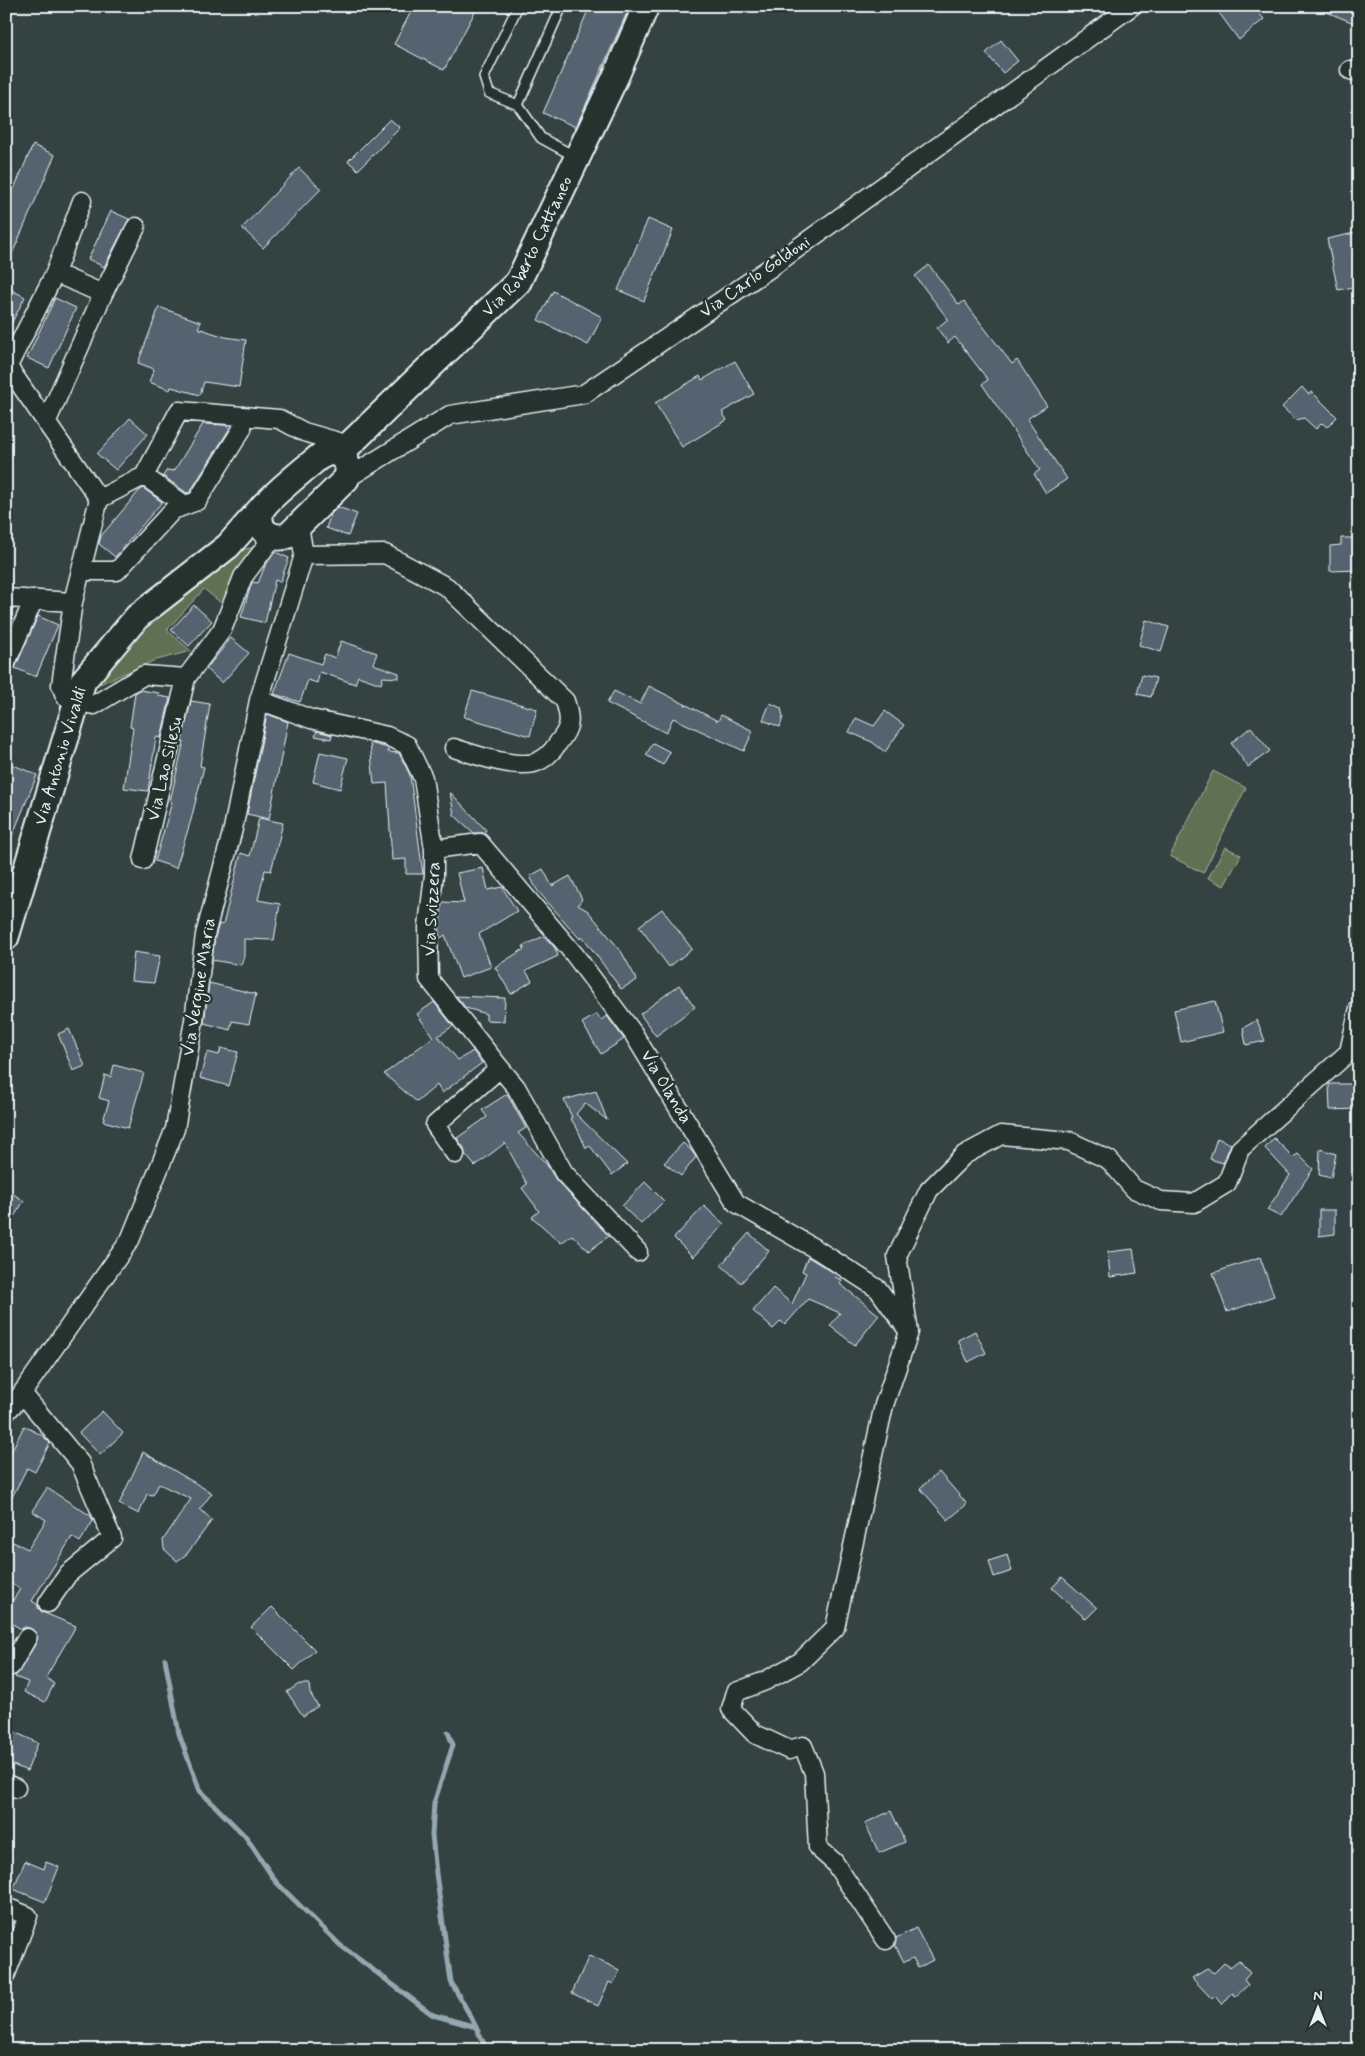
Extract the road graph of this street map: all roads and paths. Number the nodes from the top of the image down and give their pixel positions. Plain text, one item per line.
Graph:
1 (518, 6) edge
2 (562, 6) edge
3 (646, 6) edge
4 (1132, 6) edge
5 (518, 105) junction
6 (577, 157) junction
7 (82, 201) dead end
8 (136, 227) dead end
9 (55, 272) junction
10 (103, 294) junction
11 (7, 365) edge
12 (243, 416) junction
13 (46, 423) junction
14 (304, 432) junction
15 (317, 459) junction
16 (347, 462) junction
17 (144, 476) junction
18 (99, 499) junction
19 (265, 504) junction
20 (185, 505) junction
21 (299, 526) junction
22 (271, 536) junction
23 (228, 546) junction
24 (304, 555) junction
25 (81, 571) junction
26 (6, 598) edge
27 (34, 600) junction
28 (73, 602) junction
29 (6, 663) edge
30 (186, 678) junction
31 (259, 700) junction
32 (77, 702) junction
33 (454, 748) dead end
34 (434, 849) junction
35 (143, 860) dead end
36 (6, 937) edge
37 (1359, 1008) edge
38 (500, 1068) junction
39 (454, 1154) dead end
40 (638, 1252) dead end
41 (909, 1332) junction
42 (22, 1393) junction
43 (6, 1412) edge
44 (48, 1603) dead end
45 (27, 1638) dead end
46 (6, 1664) edge
47 (6, 1907) edge
48 (886, 1940) dead end
49 (6, 1974) edge

1 - 5 lane
2 - 5 lane
3 - 6 main road, Via Roberto Cattaneo
4 - 16 street, Via Carlo Goldoni
5 - 6 lane
6 - 16 main road, Via Roberto Cattaneo
7 - 9 street
8 - 10 street
9 - 10 street
9 - 11 street
10 - 13 street
11 - 13 street
12 - 14 street
12 - 17 street
12 - 20 street
13 - 18 street
14 - 15 street
14 - 16 street
15 - 16 main road
15 - 19 main road, Via Antonio Vivaldi
16 - 21 main road, Via Roberto Cattaneo
17 - 18 street
17 - 20 street
18 - 25 street
19 - 22 main road
19 - 23 main road, Via Antonio Vivaldi
20 - 25 street
21 - 22 main road, Via Antonio Vivaldi
21 - 24 street, Via Vergine Maria
22 - 23 main road, Via Antonio Vivaldi
22 - 30 street, Via Lao Silesu
23 - 32 main road, Via Antonio Vivaldi
24 - 31 street, Via Vergine Maria
24 - 33 street
25 - 28 street
26 - 27 street
27 - 28 street
27 - 29 street
28 - 32 street
30 - 32 street
30 - 35 street, Via Lao Silesu
31 - 34 street, Via Svizzera
31 - 42 street, Via Vergine Maria
32 - 36 main road, Via Antonio Vivaldi
34 - 38 street, Via Svizzera
34 - 41 street, Via Olanda
37 - 41 street
38 - 39 street
38 - 40 street, Via Svizzera
41 - 48 street
42 - 43 street, Via Vergine Maria
42 - 44 street
45 - 46 street
47 - 49 street

